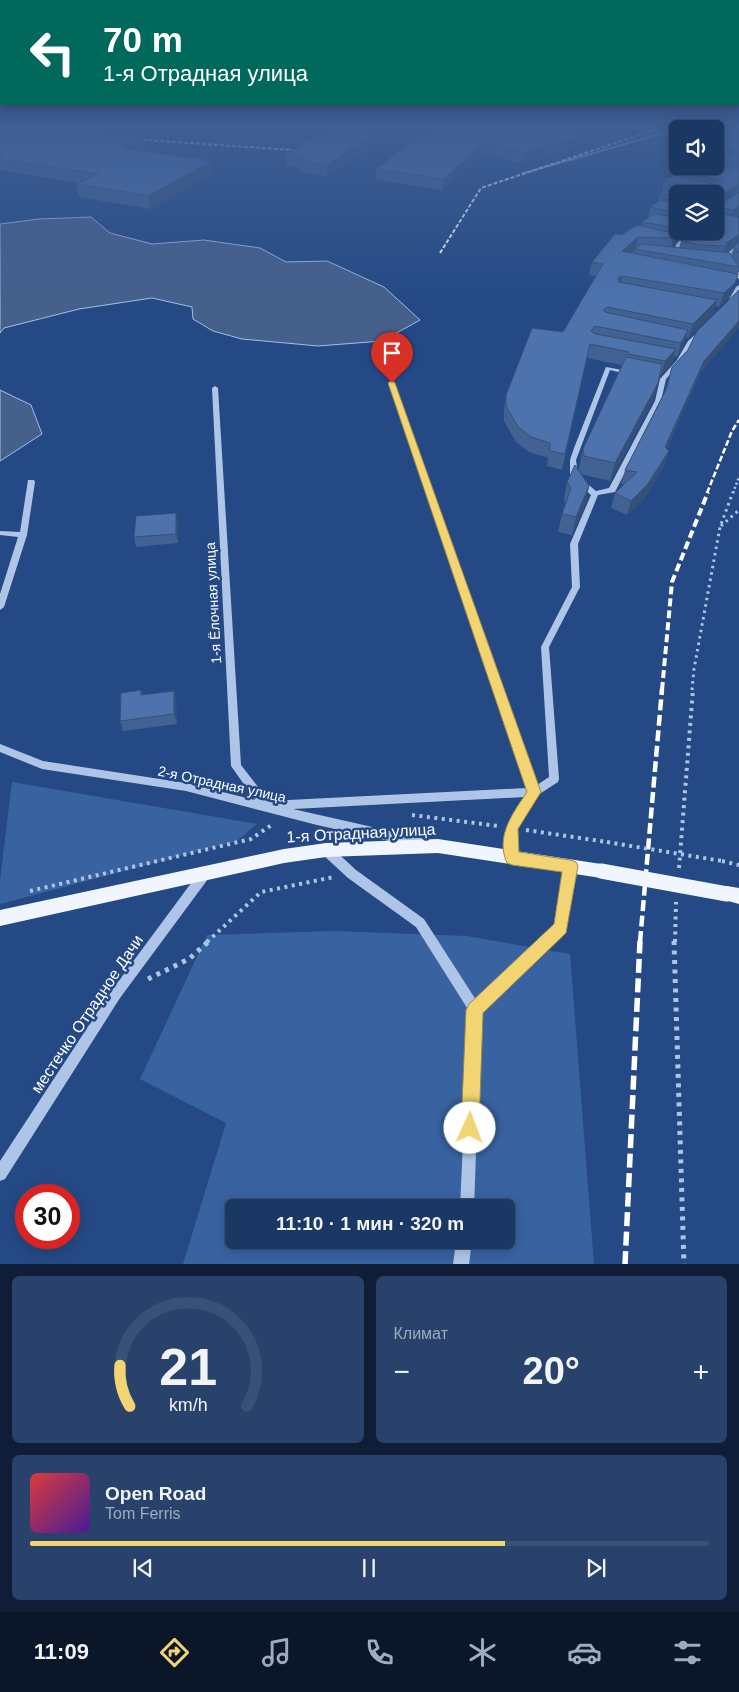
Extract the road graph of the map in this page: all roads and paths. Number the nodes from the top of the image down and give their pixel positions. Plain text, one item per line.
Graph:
1 (684, 240) edge
2 (671, 242) edge
3 (679, 244) junction
4 (739, 246) edge
5 (663, 254) edge
6 (672, 255) junction
7 (680, 257) edge
8 (720, 262) edge
9 (728, 262) junction
10 (739, 277) edge
11 (736, 285) edge
12 (721, 311) edge
13 (703, 330) edge
14 (681, 340) edge
15 (690, 342) junction
16 (671, 359) edge
17 (680, 361) junction
18 (635, 374) edge
19 (654, 377) edge
20 (663, 379) junction
21 (392, 383) dead end
22 (215, 388) dead end
23 (31, 482) dead end
24 (596, 494) junction
25 (739, 510) edge
26 (720, 527) dead end
27 (0, 533) edge
28 (23, 535) junction
29 (0, 607) edge
30 (0, 748) edge
31 (534, 792) junction
32 (266, 806) junction
33 (290, 813) junction
34 (405, 814) dead end
35 (511, 828) junction
36 (438, 846) junction
37 (326, 850) junction
38 (512, 858) junction
39 (570, 866) junction
40 (739, 866) edge
41 (352, 874) junction
42 (204, 875) junction
43 (19, 894) dead end
44 (733, 895) edge
45 (3, 920) edge
46 (116, 994) junction
47 (475, 1010) junction
48 (0, 1174) edge
49 (467, 1199) edge
50 (462, 1249) edge
51 (460, 1264) edge

1 - 3 street
2 - 3 street
3 - 6 street
4 - 9 street
5 - 6 street
6 - 7 street
8 - 9 street
9 - 10 street
11 - 12 street
13 - 15 street
14 - 15 street
15 - 17 street
16 - 17 street
17 - 20 street
18 - 24 street
19 - 20 street
20 - 24 street
21 - 31 street
22 - 32 street, 1-я Ёлочная улица
23 - 28 street
24 - 31 street
25 - 26 path
27 - 28 street
28 - 29 street
30 - 32 street, 2-я Отрадная улица
31 - 32 street
31 - 35 street
32 - 33 street, 2-я Отрадная улица
33 - 36 street, 2-я Отрадная улица
33 - 43 path
34 - 35 path
35 - 38 street
35 - 40 path, bridge
36 - 37 main road, 1-я Отрадная улица
36 - 38 main road, 1-я Отрадная улица
37 - 41 street
37 - 42 main road, 1-я Отрадная улица
38 - 39 main road, 1-я Отрадная улица
39 - 44 main road, 1-я Отрадная улица, bridge
39 - 47 street
41 - 46 path
41 - 47 street
42 - 45 main road, 1-я Отрадная улица
42 - 46 street, местечко Отрадное Дачи
46 - 48 street, местечко Отрадное Дачи
47 - 49 street
50 - 51 street

